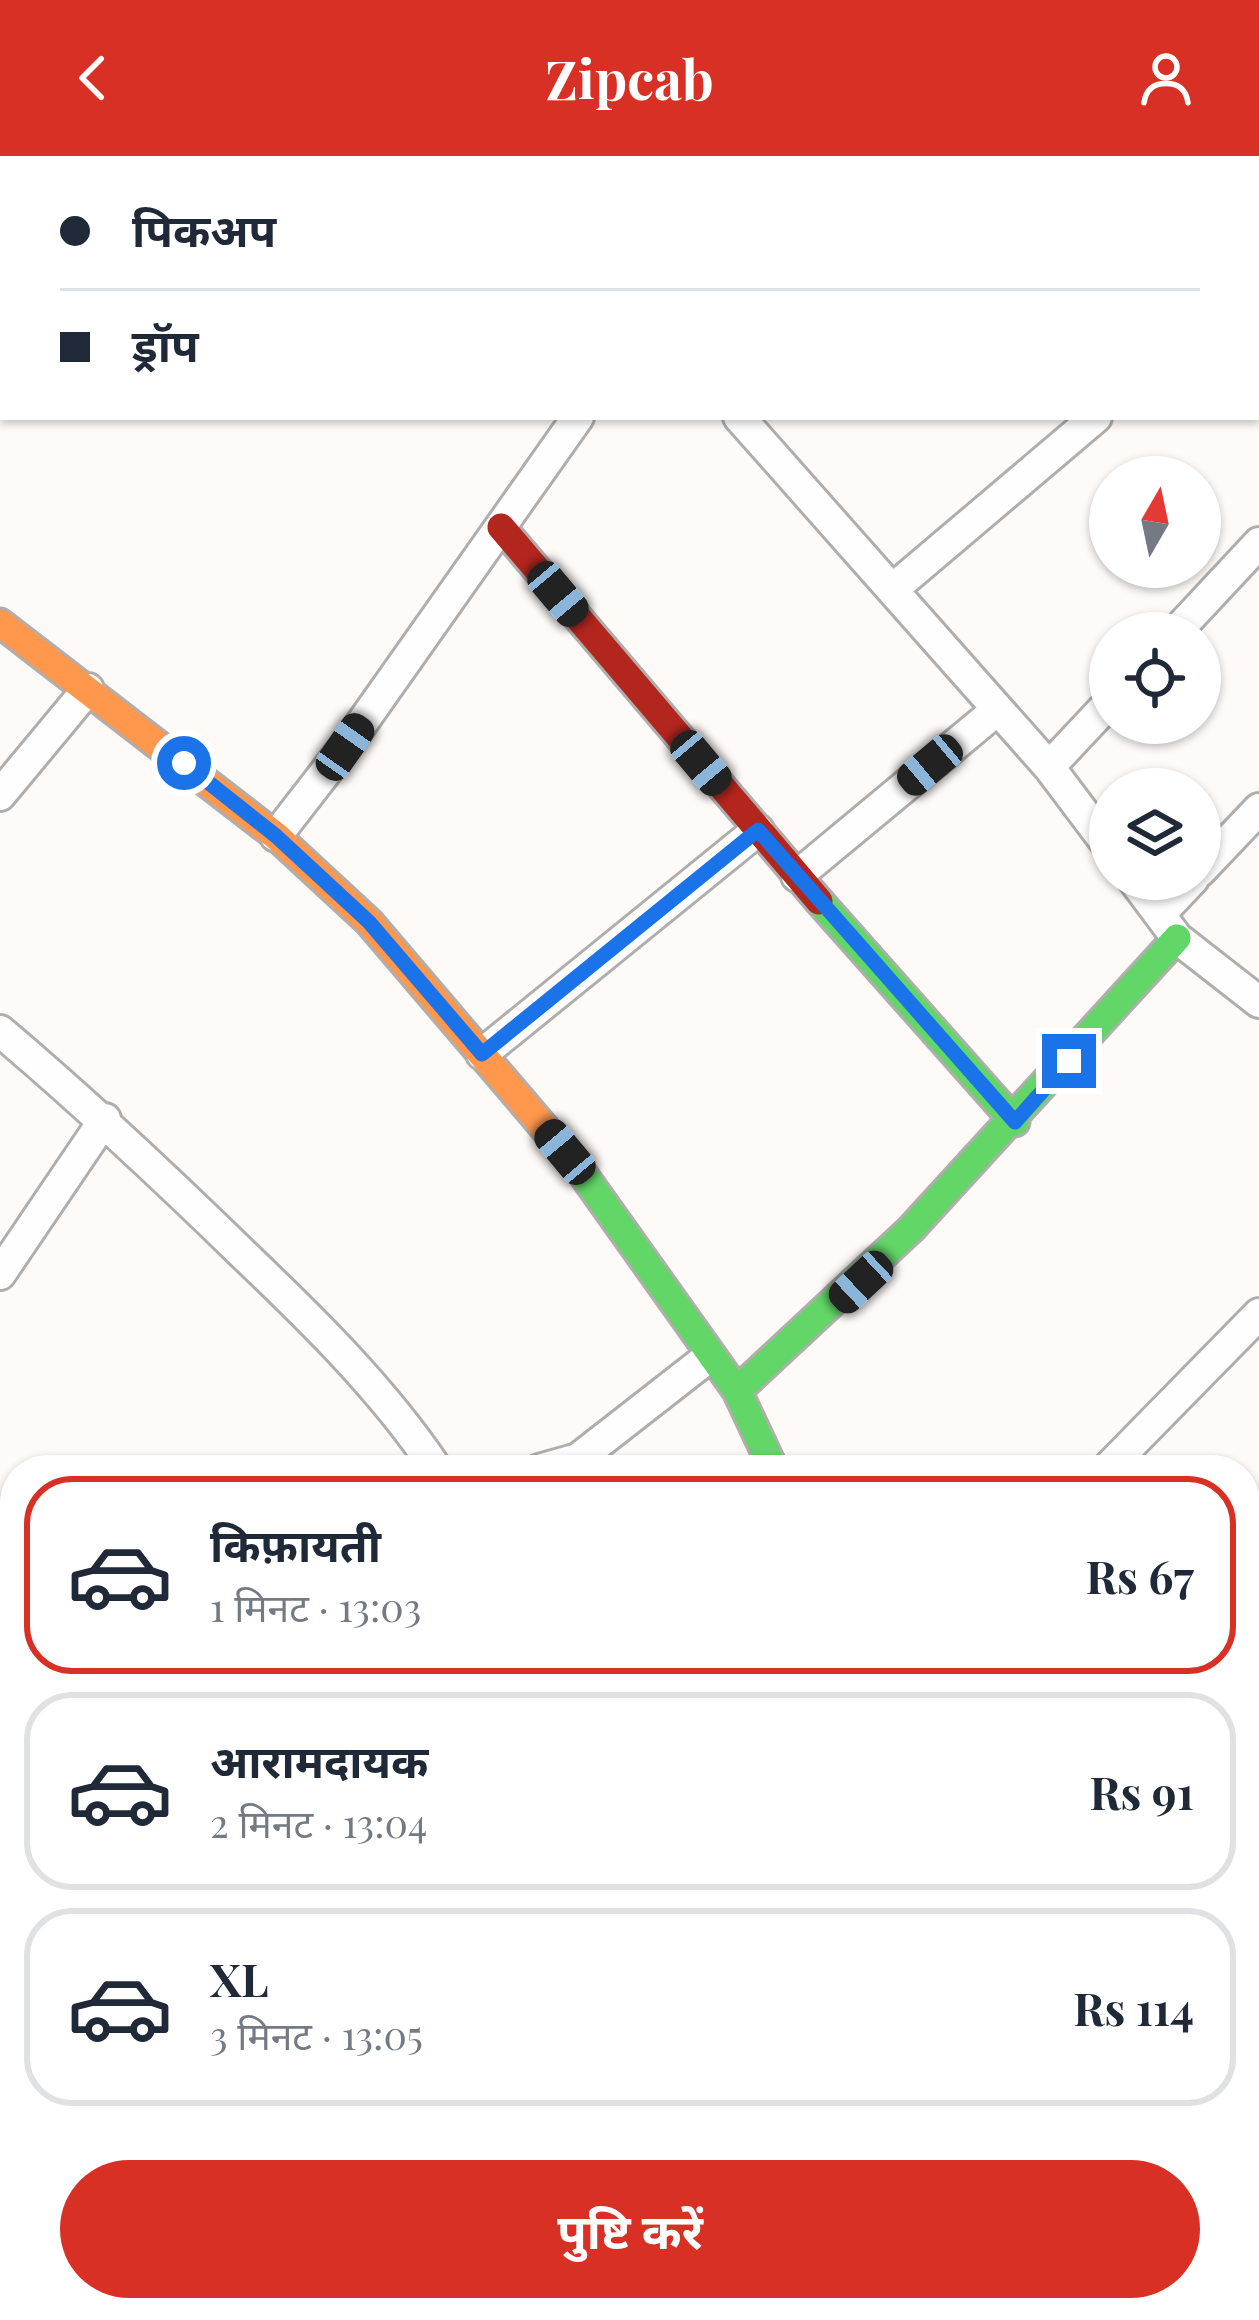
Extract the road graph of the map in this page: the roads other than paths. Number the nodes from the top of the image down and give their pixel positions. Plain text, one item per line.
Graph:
1 (576, 420) edge
2 (742, 420) edge
3 (1092, 420) edge
4 (501, 527) junction
5 (1259, 543) edge
6 (893, 589) junction
7 (1195, 612) edge
8 (0, 623) edge
9 (88, 689) junction
10 (997, 710) junction
11 (1089, 724) edge
12 (1049, 767) junction
13 (0, 795) edge
14 (1259, 809) edge
15 (1089, 820) edge
16 (758, 830) junction
17 (276, 836) junction
18 (1221, 850) edge
19 (797, 876) junction
20 (1149, 900) edge
21 (1182, 900) edge
22 (1168, 926) junction
23 (1259, 1002) edge
24 (0, 1030) edge
25 (482, 1054) junction
26 (104, 1119) junction
27 (1015, 1122) junction
28 (0, 1274) edge
29 (1259, 1314) edge
30 (710, 1356) junction
31 (737, 1391) junction
32 (426, 1455) edge
33 (592, 1455) edge
34 (767, 1455) edge
35 (1121, 1455) edge

1 - 4 street
2 - 6 street
3 - 6 street
4 - 16 street
4 - 17 street
5 - 7 street
6 - 10 street
8 - 9 street
9 - 13 street
9 - 17 street
10 - 12 street
10 - 19 street
11 - 12 street
12 - 15 street
14 - 18 street
16 - 19 street
16 - 25 street
17 - 25 street
19 - 27 street
20 - 22 street
21 - 22 street
22 - 23 street
22 - 27 street
24 - 26 street
25 - 30 street
26 - 28 street
26 - 32 street
27 - 31 street
29 - 35 street
30 - 31 street
30 - 33 street
31 - 34 street

